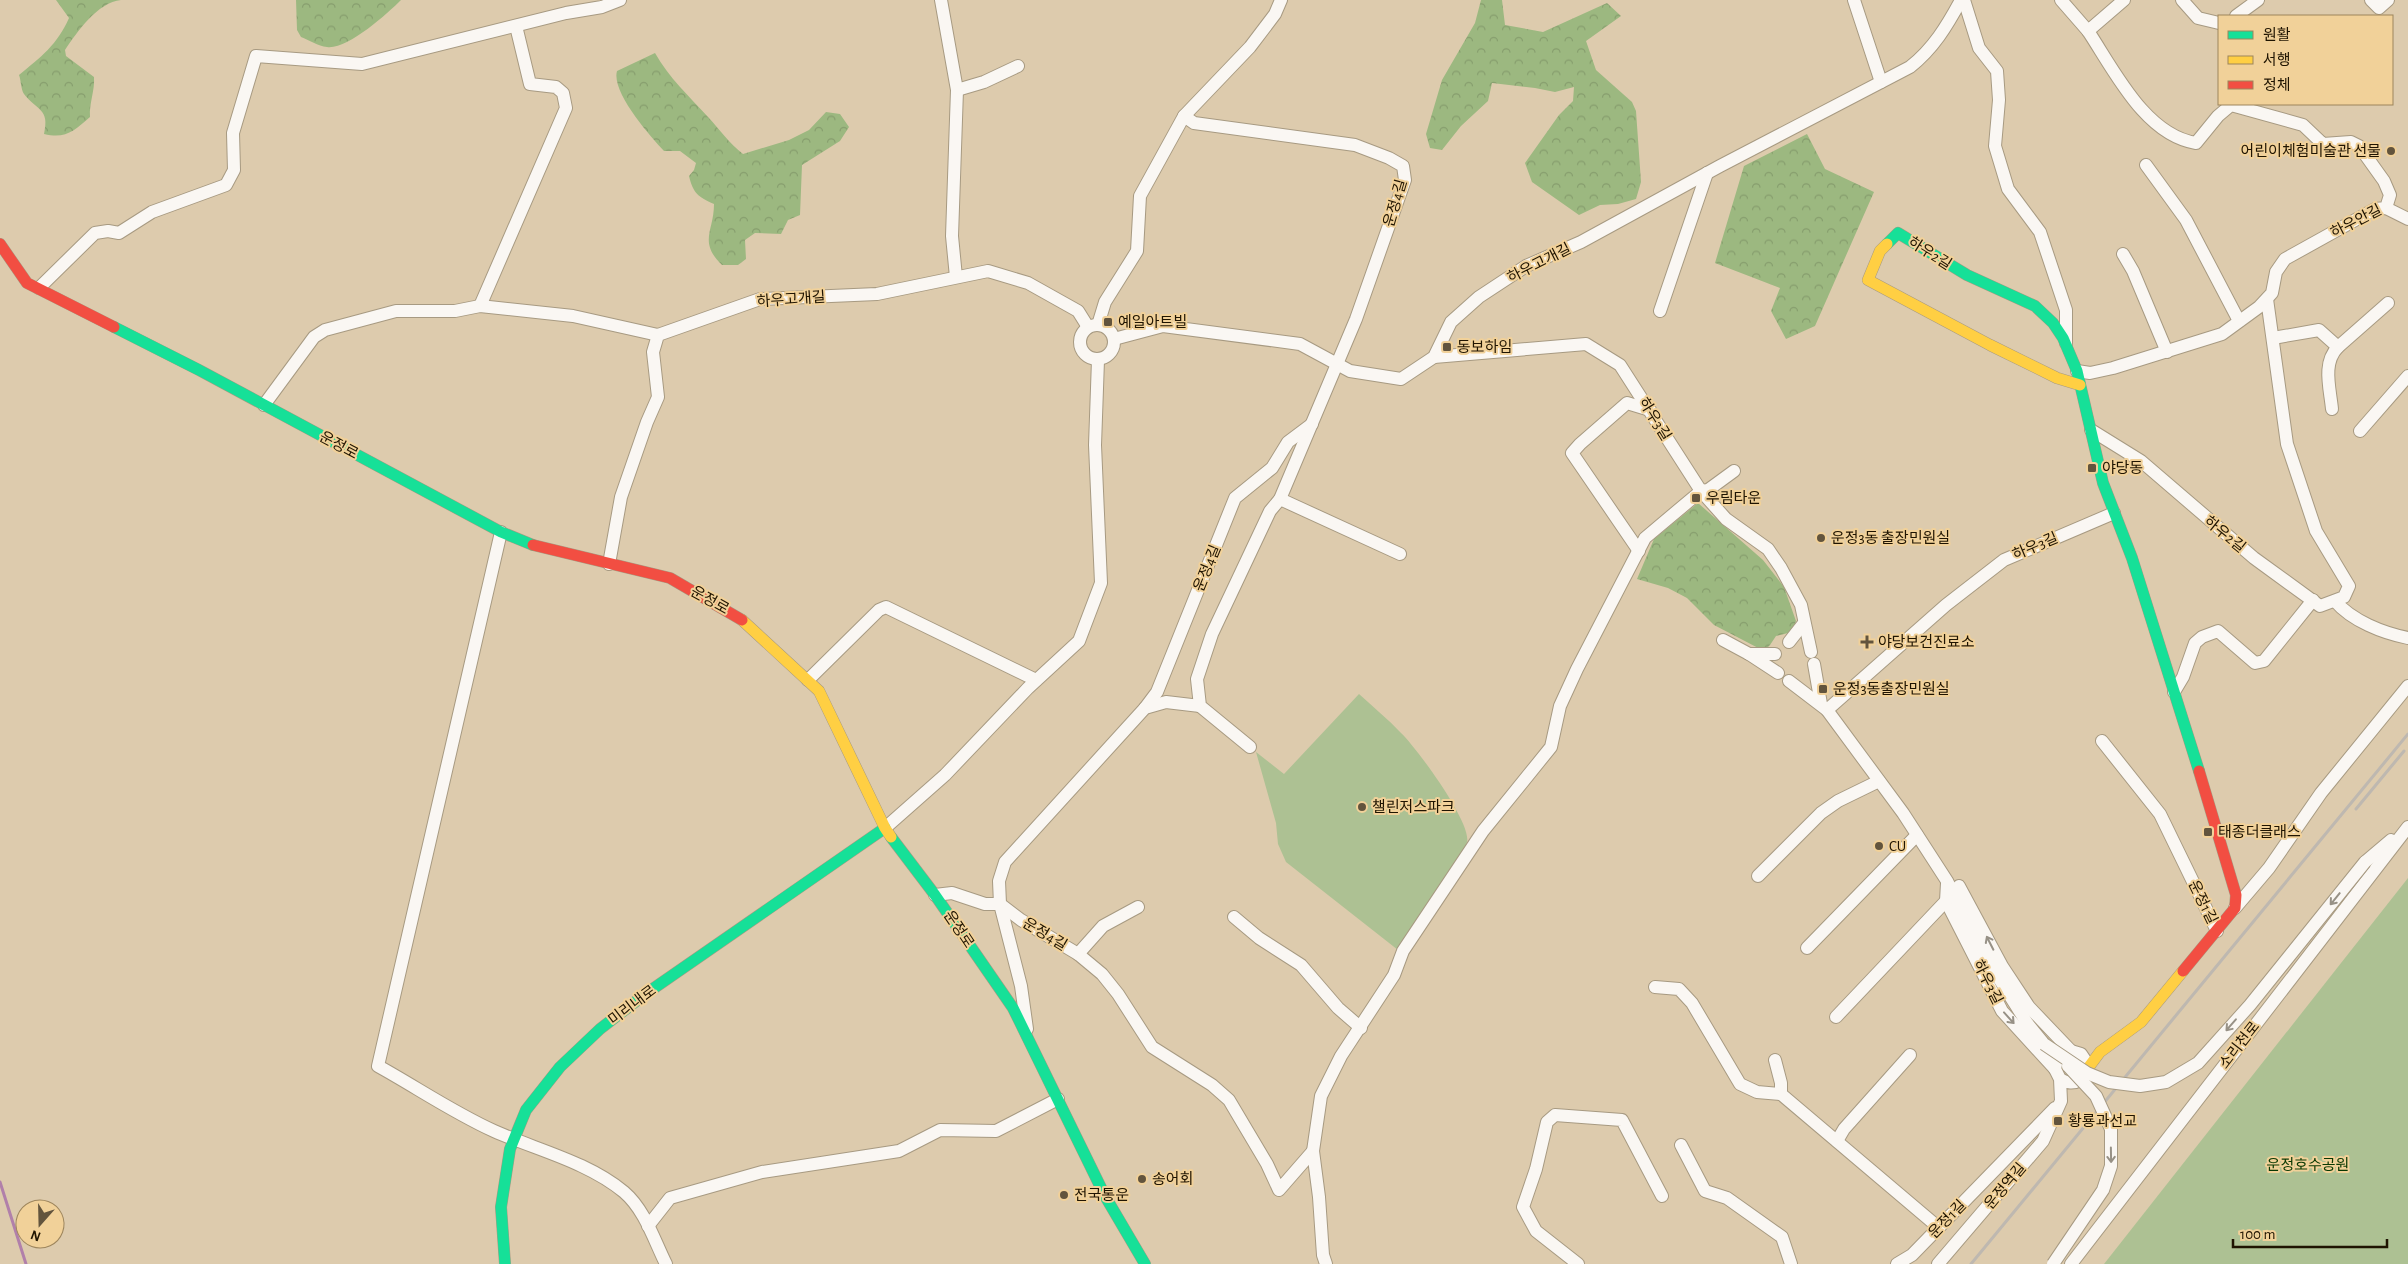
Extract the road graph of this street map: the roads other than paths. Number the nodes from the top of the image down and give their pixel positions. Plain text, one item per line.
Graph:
1 (620, 0) edge
2 (941, 0) edge
3 (1281, 0) edge
4 (1854, 0) edge
5 (1962, 0) edge
6 (2061, 0) edge
7 (2124, 0) edge
8 (2182, 0) edge
9 (2258, 0) edge
10 (2371, 0) edge
11 (2388, 0) edge
12 (2237, 15) edge
13 (2218, 24) edge
14 (516, 26) junction
15 (2088, 31) junction
16 (1018, 66) dead end
17 (1881, 82) junction
18 (957, 90) junction
19 (1184, 116) junction
20 (2146, 165) dead end
21 (1707, 173) junction
22 (2386, 208) junction
23 (2408, 219) edge
24 (0, 244) edge
25 (2123, 254) dead end
26 (956, 277) junction
27 (39, 288) junction
28 (2267, 299) junction
29 (2388, 304) dead end
30 (480, 306) junction
31 (1660, 311) dead end
32 (2239, 321) junction
33 (1093, 326) junction
34 (658, 335) junction
35 (2273, 338) junction
36 (1114, 339) junction
37 (2066, 343) junction
38 (2338, 347) junction
39 (2167, 352) junction
40 (1434, 357) junction
41 (1098, 360) junction
42 (1338, 364) junction
43 (2077, 371) junction
44 (2408, 376) edge
45 (2080, 385) junction
46 (264, 404) junction
47 (2332, 409) dead end
48 (1650, 410) junction
49 (1312, 424) junction
50 (2090, 430) junction
51 (2360, 431) dead end
52 (1734, 470) dead end
53 (1701, 491) junction
54 (1280, 499) junction
55 (2114, 513) junction
56 (501, 532) junction
57 (1639, 551) junction
58 (1400, 554) dead end
59 (609, 564) junction
60 (2313, 600) junction
61 (2335, 600) junction
62 (1804, 622) junction
63 (2408, 638) edge
64 (1723, 640) dead end
65 (1789, 642) dead end
66 (1749, 654) junction
67 (1775, 654) dead end
68 (1778, 673) dead end
69 (808, 680) junction
70 (1036, 680) junction
71 (1789, 681) dead end
72 (2408, 686) edge
73 (2174, 692) junction
74 (1200, 706) junction
75 (1824, 707) junction
76 (1146, 708) junction
77 (2102, 741) dead end
78 (1250, 747) dead end
79 (1879, 781) junction
80 (2408, 826) edge
81 (884, 828) junction
82 (1917, 835) junction
83 (1758, 876) dead end
84 (1947, 881) junction
85 (935, 895) junction
86 (1946, 901) junction
87 (1000, 904) junction
88 (1138, 907) dead end
89 (2235, 908) junction
90 (1234, 917) dead end
91 (2217, 931) junction
92 (1807, 948) dead end
93 (1078, 954) junction
94 (1655, 987) dead end
95 (1836, 1017) dead end
96 (1360, 1028) junction
97 (1028, 1038) junction
98 (2044, 1044) junction
99 (2100, 1052) junction
100 (2076, 1053) junction
101 (1910, 1055) dead end
102 (1775, 1060) dead end
103 (2088, 1068) junction
104 (2058, 1074) junction
105 (2076, 1083) junction
106 (1780, 1094) junction
107 (1058, 1100) junction
108 (2061, 1101) junction
109 (514, 1139) junction
110 (1837, 1141) junction
111 (1681, 1144) dead end
112 (1313, 1151) junction
113 (1662, 1196) dead end
114 (648, 1226) junction
115 (1938, 1227) junction
116 (505, 1264) edge
117 (666, 1264) edge
118 (1145, 1264) edge
119 (1326, 1264) edge
120 (1578, 1264) edge
121 (1792, 1264) edge
122 (1897, 1264) edge
123 (1938, 1264) edge
124 (2054, 1264) edge
125 (2071, 1264) edge

1 - 14 street
2 - 18 street
3 - 19 street
4 - 17 street
5 - 17 street, 하우고개길
5 - 37 street
6 - 15 street
7 - 15 street
8 - 13 street
9 - 12 street
10 - 11 street
14 - 27 street
14 - 30 street
15 - 22 street, 하우안길
16 - 18 street
17 - 21 street, 하우고개길
18 - 26 street
19 - 33 street
19 - 42 street, 운정4길
20 - 32 street
21 - 31 street
21 - 40 street, 하우고개길
22 - 23 street
22 - 28 street, 하우안길
24 - 27 street, 운정로
25 - 39 street
26 - 33 street, 하우고개길
26 - 34 street, 하우고개길
27 - 46 street, 운정로
28 - 32 street
28 - 35 street, 하우안길
29 - 38 street
30 - 34 street
30 - 46 street
32 - 39 street
33 - 36 street, 하우고개길
33 - 41 street
34 - 59 street
35 - 38 street
35 - 61 street, 하우안길
36 - 41 street
36 - 42 street
37 - 43 street, 하우2길
37 - 45 street, 하우2길
38 - 47 street
39 - 43 street
40 - 42 street
40 - 48 street, 하우3길
41 - 70 street
42 - 49 street, 운정4길
43 - 45 street, 하우2길
44 - 51 street
45 - 50 street, 하우2길
46 - 56 street, 운정로
48 - 53 street, 하우3길
48 - 57 street
49 - 54 street, 운정4길
49 - 76 street, 운정4길
50 - 55 street, 하우2길
50 - 60 street, 하우2길
52 - 53 street
53 - 57 street
53 - 62 street, 하우3길
54 - 58 street
54 - 74 street, 운정4길
55 - 73 street, 하우2길
55 - 75 street, 하우3길
56 - 59 street, 운정로
56 - 109 street
57 - 96 street
59 - 69 street, 운정로
60 - 61 street
60 - 73 street
61 - 63 street
62 - 65 street
62 - 75 street, 하우3길
64 - 66 street
66 - 67 street
66 - 68 street
69 - 70 street
69 - 81 street, 운정로
70 - 81 street
71 - 75 street, 하우3길
72 - 89 street
73 - 89 street, 하우2길
74 - 76 street
74 - 78 street
75 - 79 street, 하우3길
76 - 87 street, 운정4길
77 - 91 street, 운정1길
79 - 82 street, 하우3길
79 - 83 street
80 -> 98 street, bridge
80 - 125 street, 소리천로
81 - 85 street, 운정로
81 - 109 street, 미리내로
82 - 84 street, 하우3길
82 - 92 street
84 - 86 street, 하우3길
84 - 98 street
100 -> 84 street, 하우3길
85 - 87 street, 운정4길
85 - 97 street, 운정로
86 - 95 street
86 -> 104 street, 하우3길
87 - 93 street, 운정4길
87 - 97 street, 운정4길
88 - 93 street, 운정4길
89 - 91 street
90 - 96 street
91 - 99 street, 운정1길
93 - 112 street
94 - 106 street
96 - 112 street
97 - 107 street, 운정로
98 -> 124 street, bridge
99 - 100 street
99 - 103 street, 운정1길
100 - 103 street
100 - 104 street
101 - 110 street
102 - 106 street
103 - 105 street
104 - 105 street
104 - 108 street
105 - 108 street, 운정1길
106 - 110 street
107 - 114 street
107 - 118 street, 운정로
108 - 115 street, 운정1길
108 - 123 street, 운정역길
109 - 114 street
109 - 116 street, 미리내로
110 - 115 street
111 - 121 street
112 - 119 street
113 - 120 street
114 - 117 street
115 - 122 street, 운정1길

